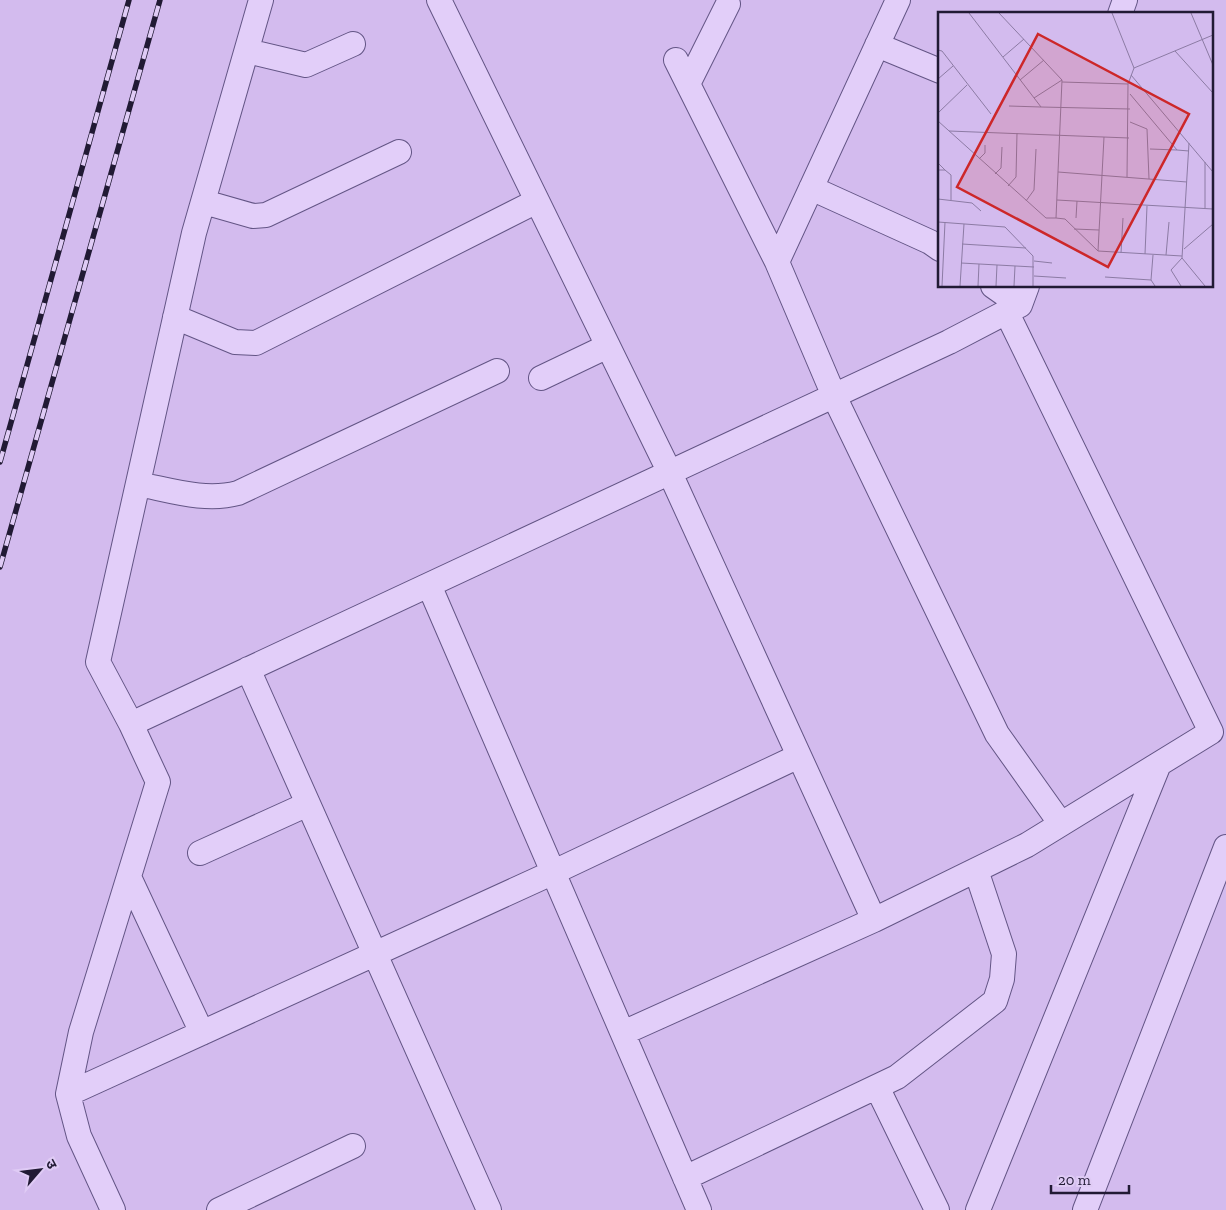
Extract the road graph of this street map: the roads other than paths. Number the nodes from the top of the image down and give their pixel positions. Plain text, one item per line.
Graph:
1 (260, 0) edge
2 (438, 0) edge
3 (898, 0) edge
4 (1125, 0) edge
5 (728, 4) dead end
6 (1121, 12) edge
7 (353, 44) dead end
8 (877, 45) junction
9 (247, 51) junction
10 (676, 60) dead end
11 (938, 70) edge
12 (688, 84) junction
13 (399, 152) dead end
14 (811, 188) junction
15 (537, 201) junction
16 (204, 202) junction
17 (938, 248) edge
18 (777, 262) junction
19 (996, 288) edge
20 (1018, 301) edge
21 (175, 317) junction
22 (608, 346) junction
23 (497, 371) dead end
24 (542, 378) dead end
25 (834, 396) junction
26 (670, 473) junction
27 (138, 484) junction
28 (429, 585) junction
29 (248, 669) junction
30 (131, 724) junction
31 (1218, 730) edge
32 (799, 756) junction
33 (1159, 764) junction
34 (308, 804) junction
35 (1061, 824) junction
36 (1226, 847) edge
37 (200, 853) dead end
38 (976, 870) junction
39 (554, 872) junction
40 (129, 877) junction
41 (874, 920) junction
42 (374, 953) junction
43 (202, 1033) junction
44 (623, 1033) junction
45 (877, 1087) junction
46 (68, 1094) junction
47 (354, 1146) dead end
48 (685, 1178) junction
49 (113, 1210) edge
50 (219, 1210) edge
51 (488, 1210) edge
52 (699, 1210) edge
53 (937, 1210) edge
54 (978, 1210) edge
55 (1085, 1210) edge

1 - 9 street
2 - 15 street
3 - 8 street
4 - 6 street
5 - 12 street
7 - 9 street
8 - 11 street
8 - 14 street
9 - 16 street
10 - 12 street
12 - 18 street
13 - 16 street
14 - 17 street
14 - 18 street
15 - 21 street
15 - 22 street
16 - 21 street
18 - 25 street
19 - 20 street
20 - 25 street
20 - 31 street
21 - 27 street
22 - 24 street
22 - 26 street
23 - 27 street
25 - 26 street
25 - 35 street
26 - 28 street
26 - 32 street
27 - 30 street
28 - 29 street
28 - 39 street
29 - 30 street
29 - 34 street
30 - 40 street
31 - 33 street
32 - 39 street
32 - 41 street
33 - 35 street
33 - 54 street
34 - 37 street
34 - 42 street
35 - 38 street
36 - 55 street
38 - 41 street
38 - 45 street
39 - 42 street
39 - 44 street
40 - 43 street
40 - 46 street
41 - 44 street
42 - 43 street
42 - 51 street
43 - 46 street
44 - 48 street
45 - 48 street
45 - 53 street
46 - 49 street
47 - 50 street
48 - 52 street

